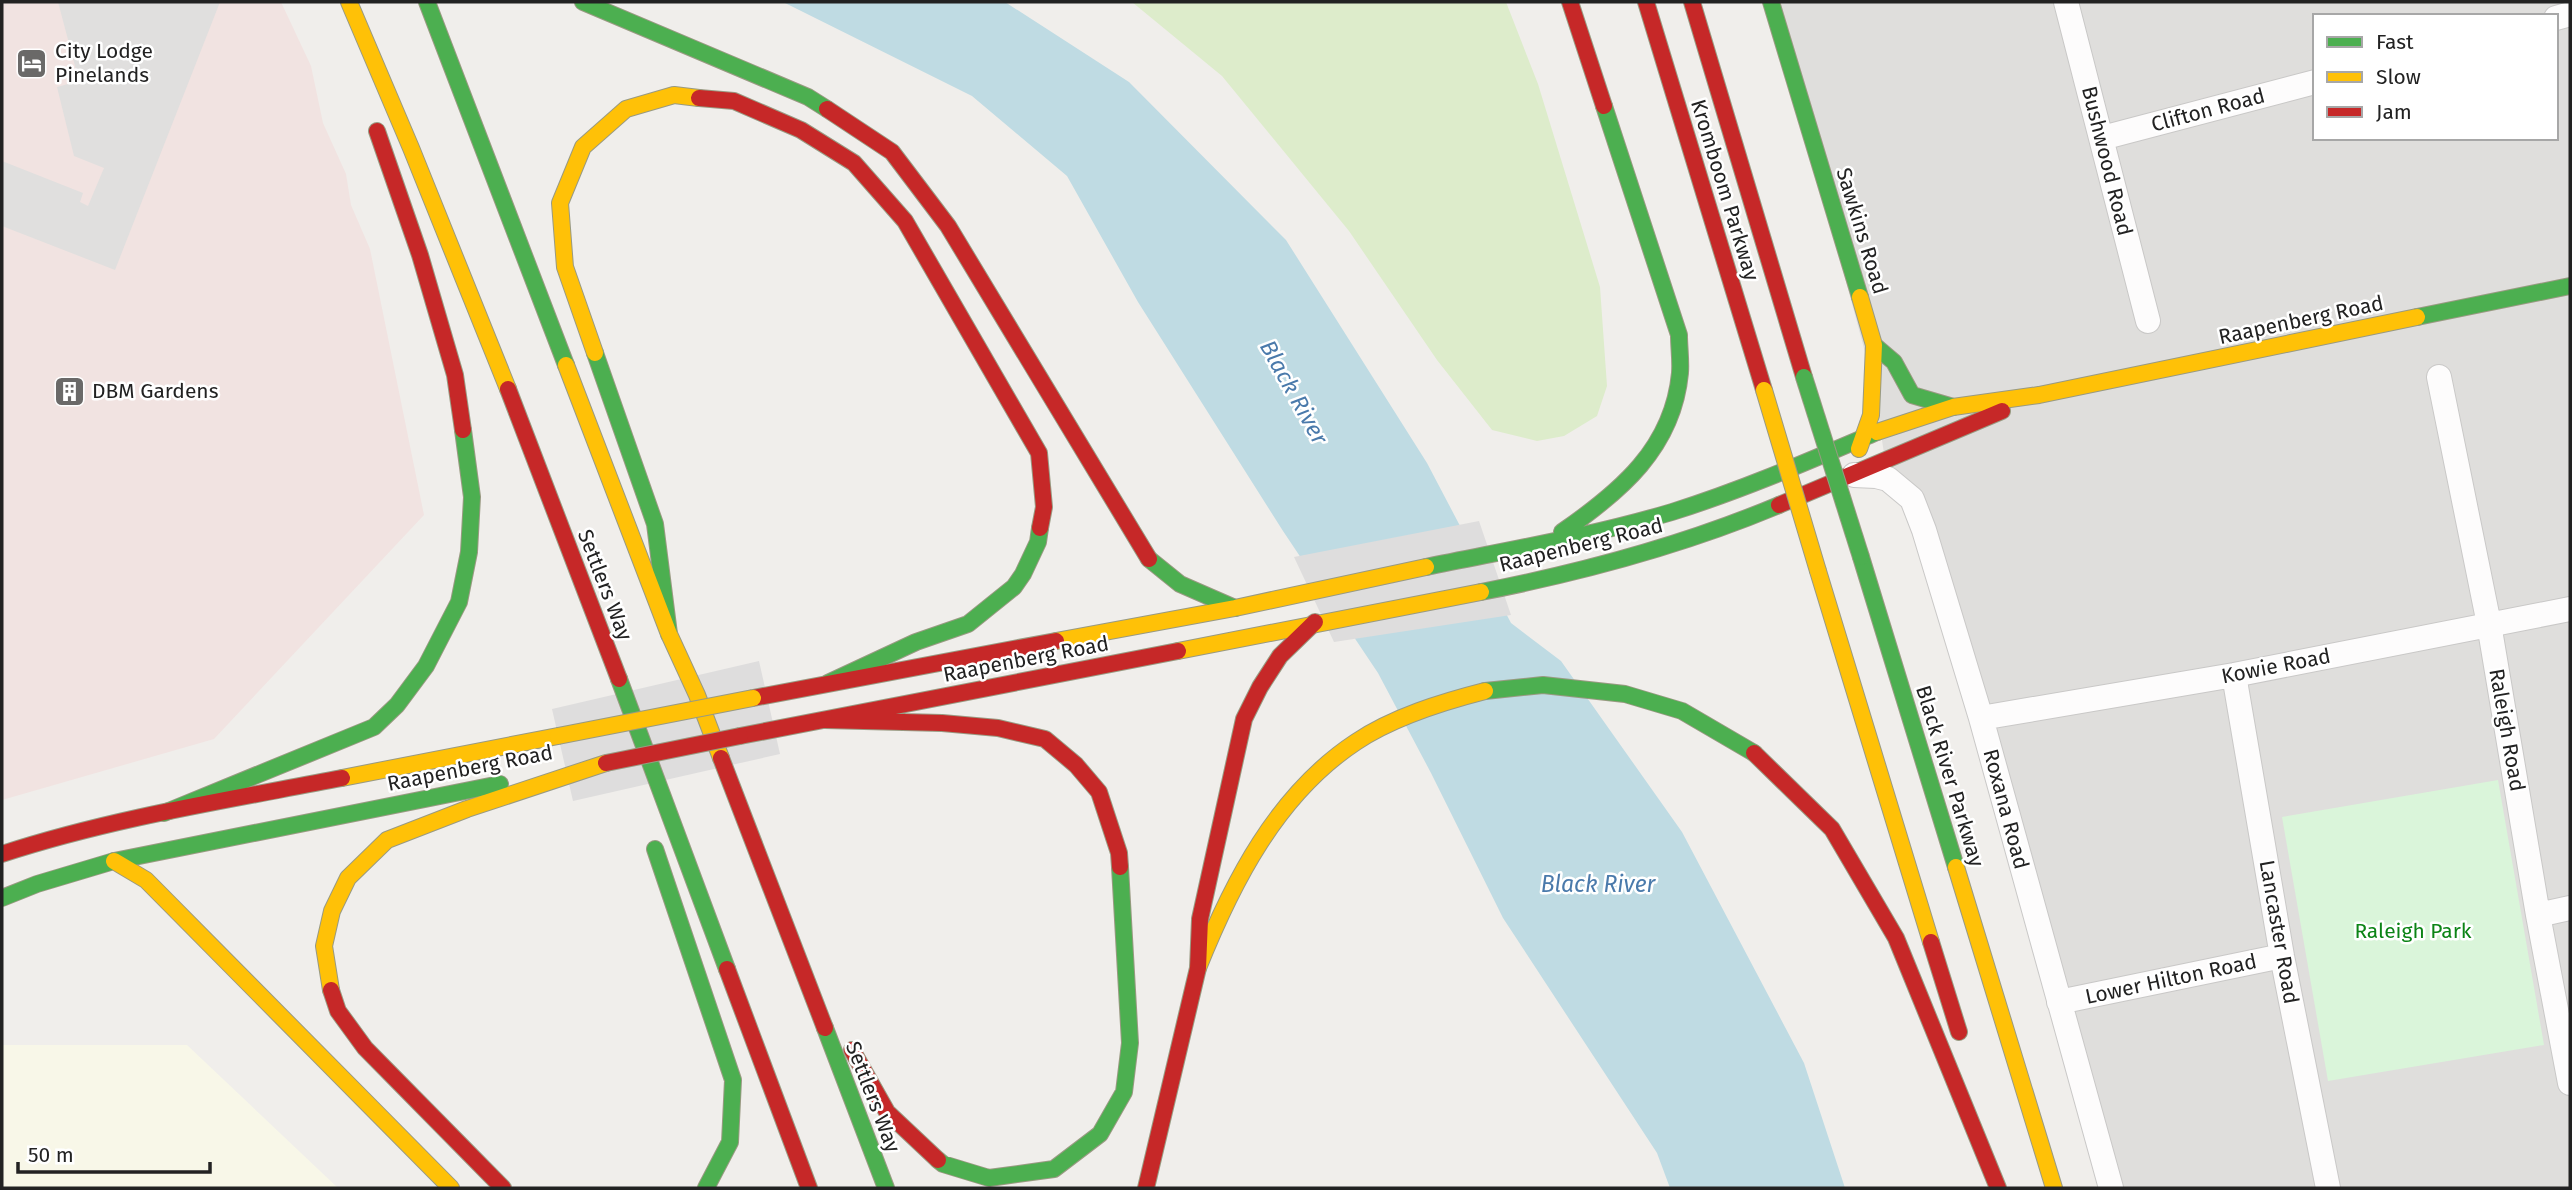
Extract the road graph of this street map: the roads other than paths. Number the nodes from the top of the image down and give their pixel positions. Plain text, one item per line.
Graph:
1 (427, 2) edge
2 (583, 2) edge
3 (1570, 2) edge
4 (1646, 2) edge
5 (1692, 2) edge
6 (1771, 2) edge
7 (2066, 2) edge
8 (349, 3) edge
9 (1641, 39) dead end
10 (2313, 83) edge
11 (367, 84) dead end
12 (373, 111) dead end
13 (2102, 138) junction
14 (1706, 202) junction
15 (2570, 286) edge
16 (2148, 321) dead end
17 (1874, 345) junction
18 (1804, 377) joint
19 (2440, 377) dead end
20 (2039, 395) junction
21 (1953, 407) junction
22 (1863, 437) junction
23 (1850, 475) junction
24 (1548, 541) junction
25 (1235, 608) junction
26 (2570, 609) edge
27 (1320, 622) junction
28 (2489, 624) junction
29 (598, 626) junction
30 (669, 634) junction
31 (2234, 675) junction
32 (828, 683) junction
33 (1981, 718) junction
34 (825, 720) junction
35 (570, 771) junction
36 (631, 774) dead end
37 (164, 813) junction
38 (651, 838) dead end
39 (2, 854) edge
40 (114, 861) junction
41 (2, 898) edge
42 (2570, 908) edge
43 (2538, 915) junction
44 (2282, 956) junction
45 (1198, 968) junction
46 (802, 972) junction
47 (2059, 1002) junction
48 (1962, 1044) dead end
49 (2570, 1083) edge
50 (1978, 1096) dead end
51 (451, 1188) edge
52 (503, 1188) edge
53 (705, 1188) edge
54 (809, 1188) edge
55 (886, 1188) edge
56 (1146, 1188) edge
57 (1997, 1188) edge
58 (2006, 1188) edge
59 (2054, 1188) edge
60 (2111, 1188) edge
61 (2328, 1188) edge

1 - 30 main road, Settlers Way
2 - 25 main road
3 - 24 main road
4 - 14 main road, Kromboom Parkway
5 - 18 main road, Kromboom Parkway
6 - 17 main road, Sawkins Road
7 - 13 street, Bushwood Road
8 - 11 main road
8 - 29 main road, Settlers Way
9 - 14 main road
10 - 13 street, Clifton Road
12 - 37 main road
13 - 16 street, Bushwood Road
14 - 48 main road, Kromboom Parkway, bridge
15 - 20 main road, Raapenberg Road
17 - 21 main road
17 - 22 main road, Sawkins Road
18 - 59 main road, Black River Parkway, bridge
19 - 28 street, Raleigh Road
20 - 21 main road, Raapenberg Road
20 - 23 main road, Raapenberg Road
21 - 22 main road, Raapenberg Road
22 - 23 main road, Sawkins Road
22 - 24 main road, Raapenberg Road
23 - 27 main road, Raapenberg Road
23 - 33 street, Roxana Road
24 - 25 main road, Raapenberg Road
25 - 32 main road, Raapenberg Road
26 - 28 street, Kowie Road
27 - 34 main road, Raapenberg Road
27 - 45 main road
28 - 31 street, Kowie Road
28 - 43 street, Raleigh Road
29 - 36 main road
29 - 54 main road, Settlers Way
30 - 32 main road
30 - 46 main road, Settlers Way
31 - 33 street, Kowie Road
31 - 44 street, Lancaster Road
32 - 37 main road, Raapenberg Road, bridge
33 - 47 street, Roxana Road
34 - 35 main road, Raapenberg Road, bridge
34 - 46 main road
35 - 40 main road, Raapenberg Road
35 - 52 main road
37 - 39 main road, Raapenberg Road
38 - 53 main road
40 - 41 main road, Raapenberg Road
40 - 51 main road
42 - 43 street
43 - 49 street, Raleigh Road
44 - 47 street, Lower Hilton Road
44 - 61 street, Lancaster Road
45 - 56 main road
45 - 57 main road
46 - 55 main road, Settlers Way
47 - 60 street, Roxana Road
50 - 58 main road

